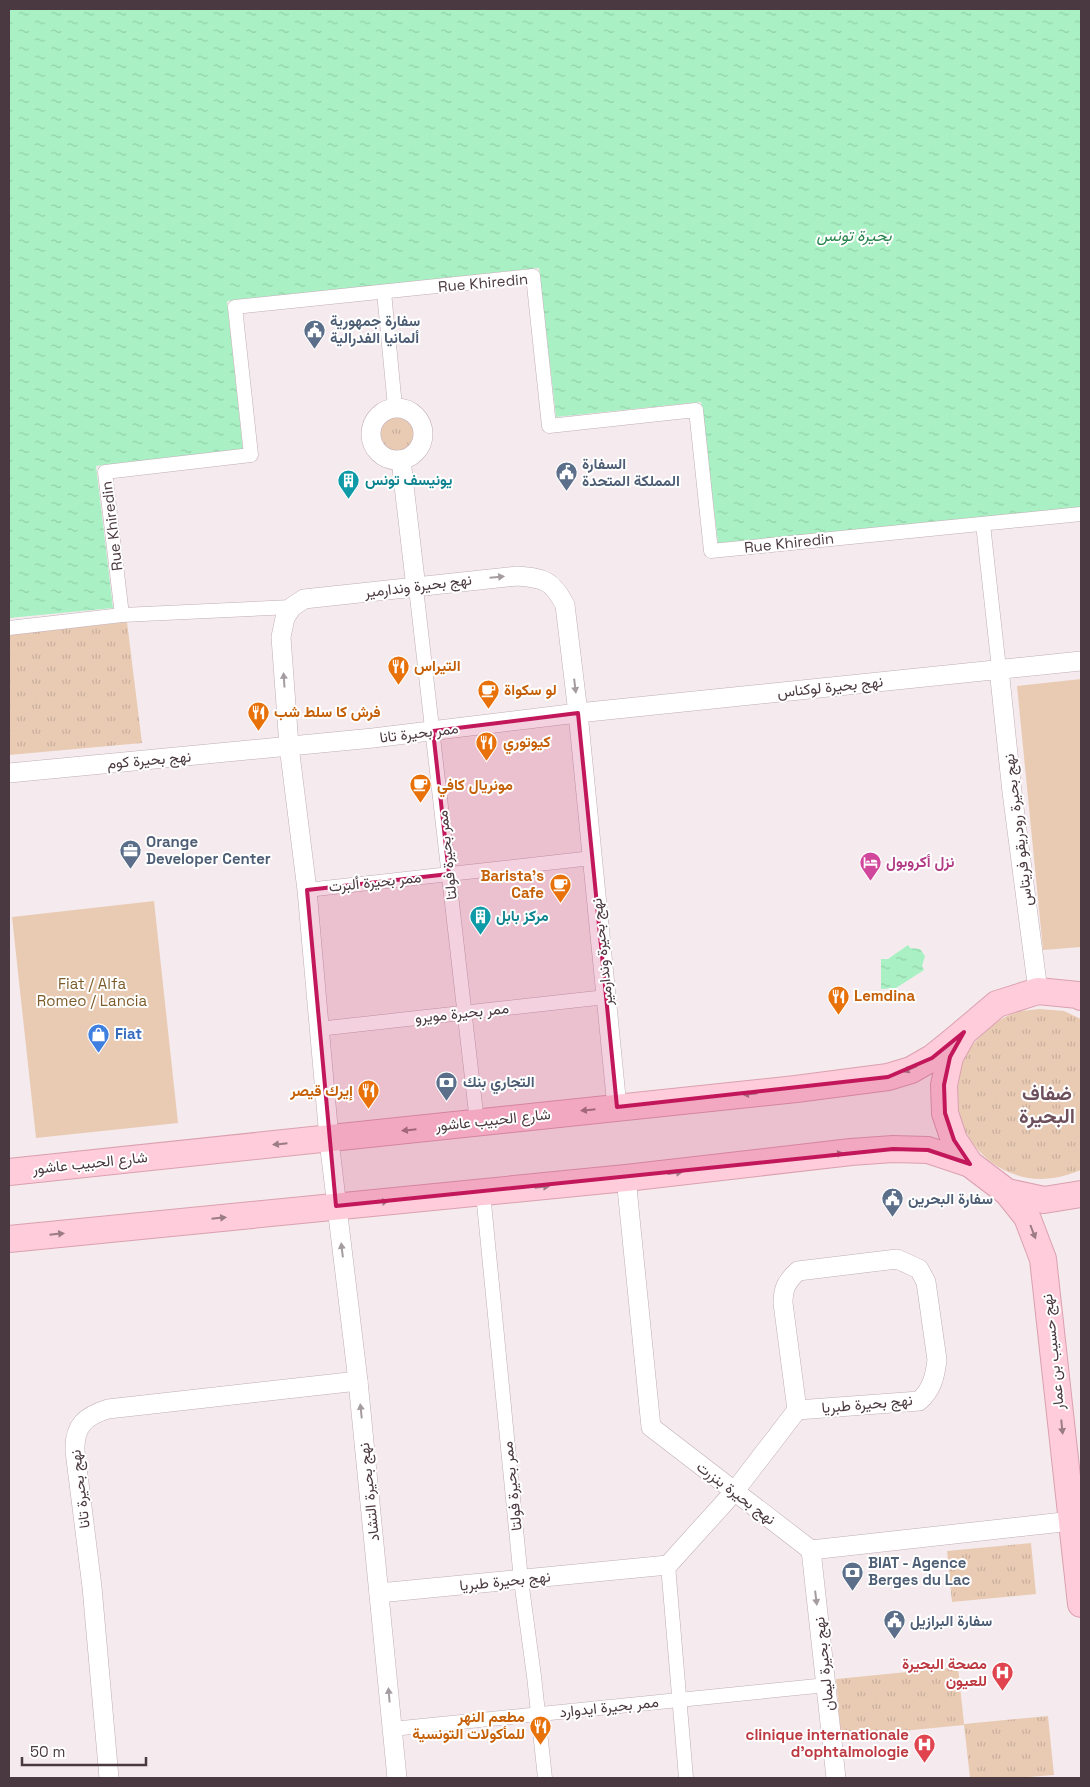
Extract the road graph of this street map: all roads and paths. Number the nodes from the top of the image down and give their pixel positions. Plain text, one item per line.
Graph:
1 (384, 292) junction
2 (395, 408) junction
3 (401, 460) junction
4 (1081, 514) edge
5 (983, 524) junction
6 (416, 588) junction
7 (292, 607) junction
8 (122, 615) junction
9 (9, 628) edge
10 (1081, 661) edge
11 (999, 669) junction
12 (578, 713) junction
13 (433, 731) junction
14 (289, 746) junction
15 (9, 773) edge
16 (592, 858) junction
17 (449, 874) junction
18 (307, 890) junction
19 (1038, 991) junction
20 (606, 997) junction
21 (1081, 997) edge
22 (465, 1013) junction
23 (318, 1030) junction
24 (964, 1032) junction
25 (617, 1107) junction
26 (477, 1122) junction
27 (329, 1139) junction
28 (970, 1164) junction
29 (9, 1172) edge
30 (626, 1178) junction
31 (1007, 1192) junction
32 (483, 1193) junction
33 (1081, 1194) edge
34 (336, 1206) junction
35 (9, 1239) edge
36 (358, 1380) junction
37 (797, 1410) junction
38 (734, 1492) junction
39 (1077, 1520) edge
40 (811, 1550) junction
41 (668, 1565) junction
42 (521, 1580) junction
43 (379, 1593) junction
44 (1081, 1604) edge
45 (827, 1686) junction
46 (678, 1700) junction
47 (538, 1715) junction
48 (392, 1729) junction
49 (109, 1778) edge
50 (397, 1778) edge
51 (545, 1778) edge
52 (686, 1778) edge
53 (836, 1778) edge

1 - 2 street
1 - 5 street, Rue Khiredin
1 - 8 street, Rue Khiredin
2 - 3 street
2 - 3 street
3 - 6 street
4 - 5 street, Rue Khiredin
5 - 11 street
6 - 7 street, نهج بحيرة وندارمير
6 -> 12 street, نهج بحيرة وندارمير
6 - 13 street, ممر بحيرة فولتا
7 - 8 street
14 -> 7 street
8 - 9 street
10 - 11 street, نهج بحيرة لوكناس
11 - 12 street, نهج بحيرة لوكناس
11 - 19 street, نهج بحيرة رودريقو فريتاس
12 - 13 street, ممر بحيرة تانا
12 - 16 street, نهج بحيرة وندارمير
13 - 14 street, ممر بحيرة تانا
13 - 17 street, ممر بحيرة فولتا
14 - 15 street, نهج بحيرة كوم
14 - 18 street
16 - 17 street, ممر بحيرة ألبرت
16 - 20 street, نهج بحيرة وندارمير
17 - 18 street, ممر بحيرة ألبرت
17 - 22 street, ممر بحيرة فولتا
18 - 23 street
19 - 21 main road
19 - 24 main road, شارع الحبيب عاشور
20 - 22 street, ممر بحيرة مويرو
20 - 25 street, نهج بحيرة وندارمير
22 - 23 street, ممر بحيرة مويرو
22 - 26 street, ممر بحيرة فولتا
23 - 27 street
24 -> 25 main road, شارع الحبيب عاشور
24 - 28 main road
25 -> 26 main road, شارع الحبيب عاشور
26 -> 27 main road, شارع الحبيب عاشور
27 -> 29 main road, شارع الحبيب عاشور
27 - 34 street, نهج بحيرة التشاد
30 -> 28 main road
28 - 31 main road
32 -> 30 main road
30 - 38 street, نهج بحيرة بنزرت
31 - 33 main road
31 -> 39 main road, نهج حسيب بن عمار
34 -> 32 main road
32 - 42 street, ممر بحيرة فولتا
35 -> 34 main road
36 -> 34 street, نهج بحيرة التشاد
43 -> 36 street, نهج بحيرة التشاد
36 - 49 street, نهج بحيرة تانا
37 - 37 street, نهج بحيرة طبريا
37 - 38 street
38 - 40 street, نهج بحيرة بنزرت
38 - 41 street
39 - 40 street
39 - 44 main road, نهج حسيب بن عمار
40 -> 45 street, نهج بحيرة ليمان
41 - 42 street, نهج بحيرة طبريا
41 - 46 street
42 - 43 street, نهج بحيرة طبريا
42 - 47 street, ممر بحيرة فولتا
48 -> 43 street, نهج بحيرة التشاد
45 - 46 street, ممر بحيرة ايدوارد
45 - 53 street, نهج بحيرة ليمان
46 - 47 street, ممر بحيرة ايدوارد
46 - 52 street
47 - 48 street, ممر بحيرة ايدوارد
47 - 51 street, ممر بحيرة فولتا
48 - 50 street, نهج بحيرة التشاد

